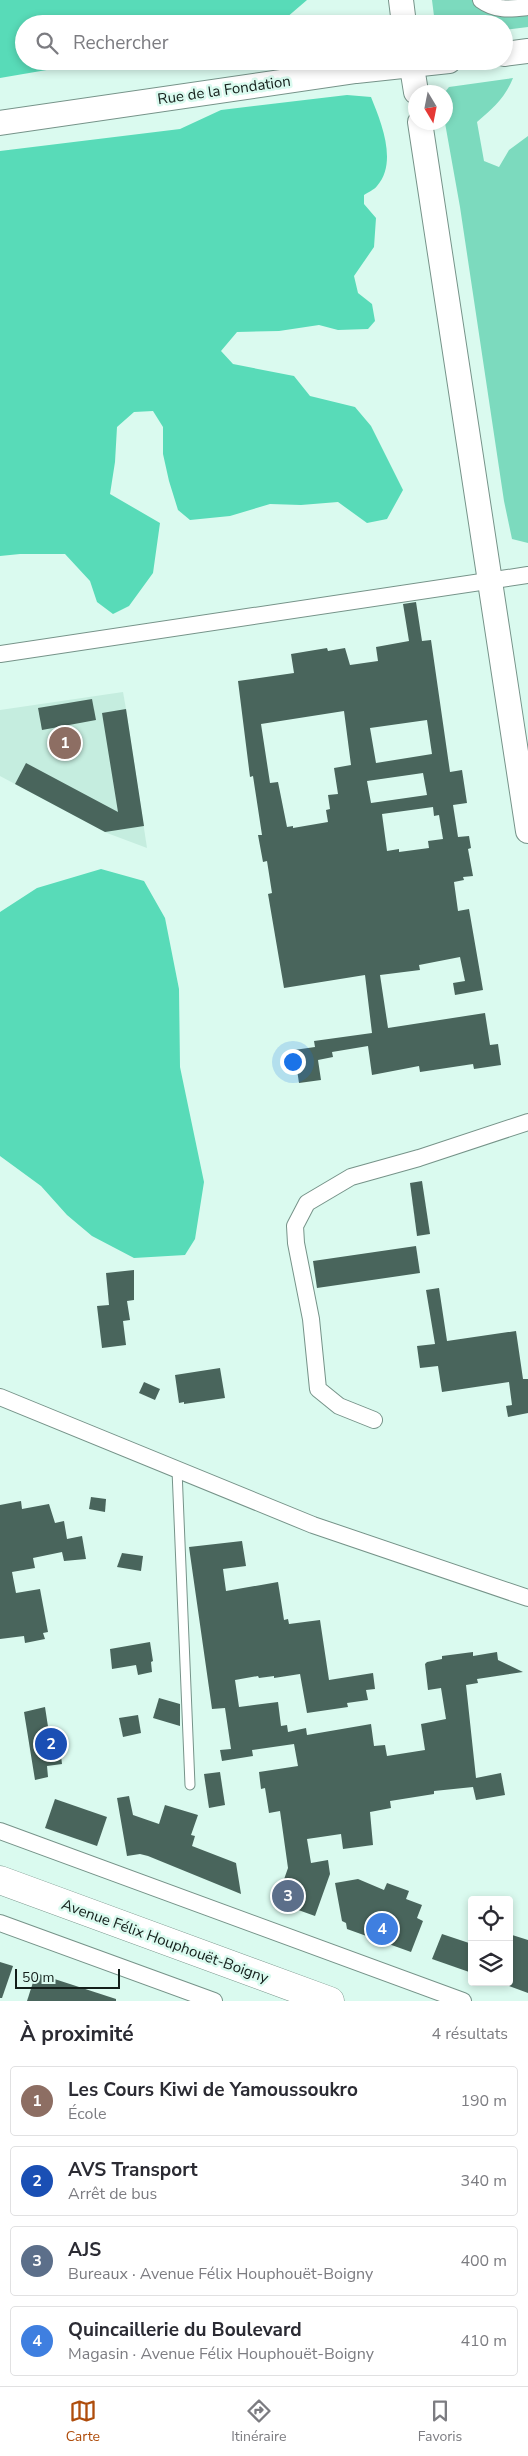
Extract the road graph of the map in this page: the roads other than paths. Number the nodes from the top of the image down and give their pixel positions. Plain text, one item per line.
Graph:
1 (401, 0) edge
2 (481, 0) edge
3 (528, 7) edge
4 (403, 15) edge
5 (528, 51) edge
6 (513, 53) edge
7 (363, 70) edge
8 (412, 70) edge
9 (415, 85) edge
10 (0, 123) edge
11 (421, 130) edge
12 (528, 575) edge
13 (489, 580) junction
14 (0, 654) edge
15 (528, 831) edge
16 (528, 1122) edge
17 (0, 1397) edge
18 (374, 1420) dead end
19 (177, 1470) junction
20 (528, 1598) edge
21 (190, 1785) dead end
22 (0, 1831) edge
23 (0, 1880) edge
24 (0, 1923) edge
25 (214, 2001) edge
26 (330, 2001) edge
27 (463, 2001) edge

1 - 4 street
2 - 3 street
5 - 6 street
7 - 10 street, Rue de la Fondation
8 - 9 street
11 - 13 street
12 - 13 street
13 - 14 street
13 - 15 street
16 - 18 street
17 - 19 street
19 - 20 street
19 - 21 lane
22 - 27 street
23 - 26 highway, Avenue Félix Houphouët-Boigny
24 - 25 street

